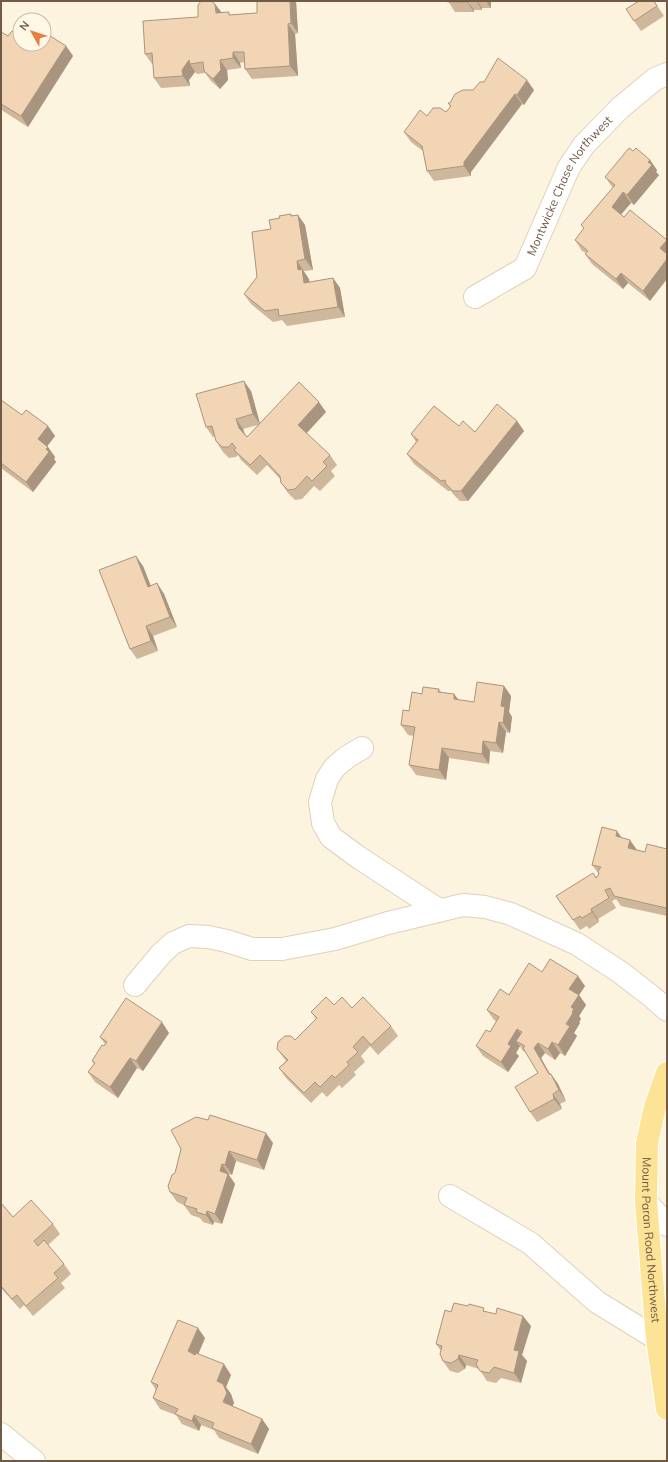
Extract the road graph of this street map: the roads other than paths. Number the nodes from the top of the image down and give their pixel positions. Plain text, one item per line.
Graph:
1 (667, 74) edge
2 (475, 297) dead end
3 (362, 748) dead end
4 (439, 910) junction
5 (135, 985) dead end
6 (667, 1010) edge
7 (667, 1073) edge
8 (450, 1196) dead end
9 (646, 1202) junction
10 (667, 1225) edge
11 (657, 1339) junction
12 (667, 1409) edge
13 (1, 1434) edge
14 (34, 1461) edge

1 - 2 street, Montwicke Chase Northwest
3 - 4 street
4 - 5 street
4 - 6 street
7 - 9 main road, Mount Paran Road Northwest
8 - 11 street
9 - 10 street
9 - 11 main road, Mount Paran Road Northwest
11 - 12 main road, Mount Paran Road Northwest
13 - 14 street

